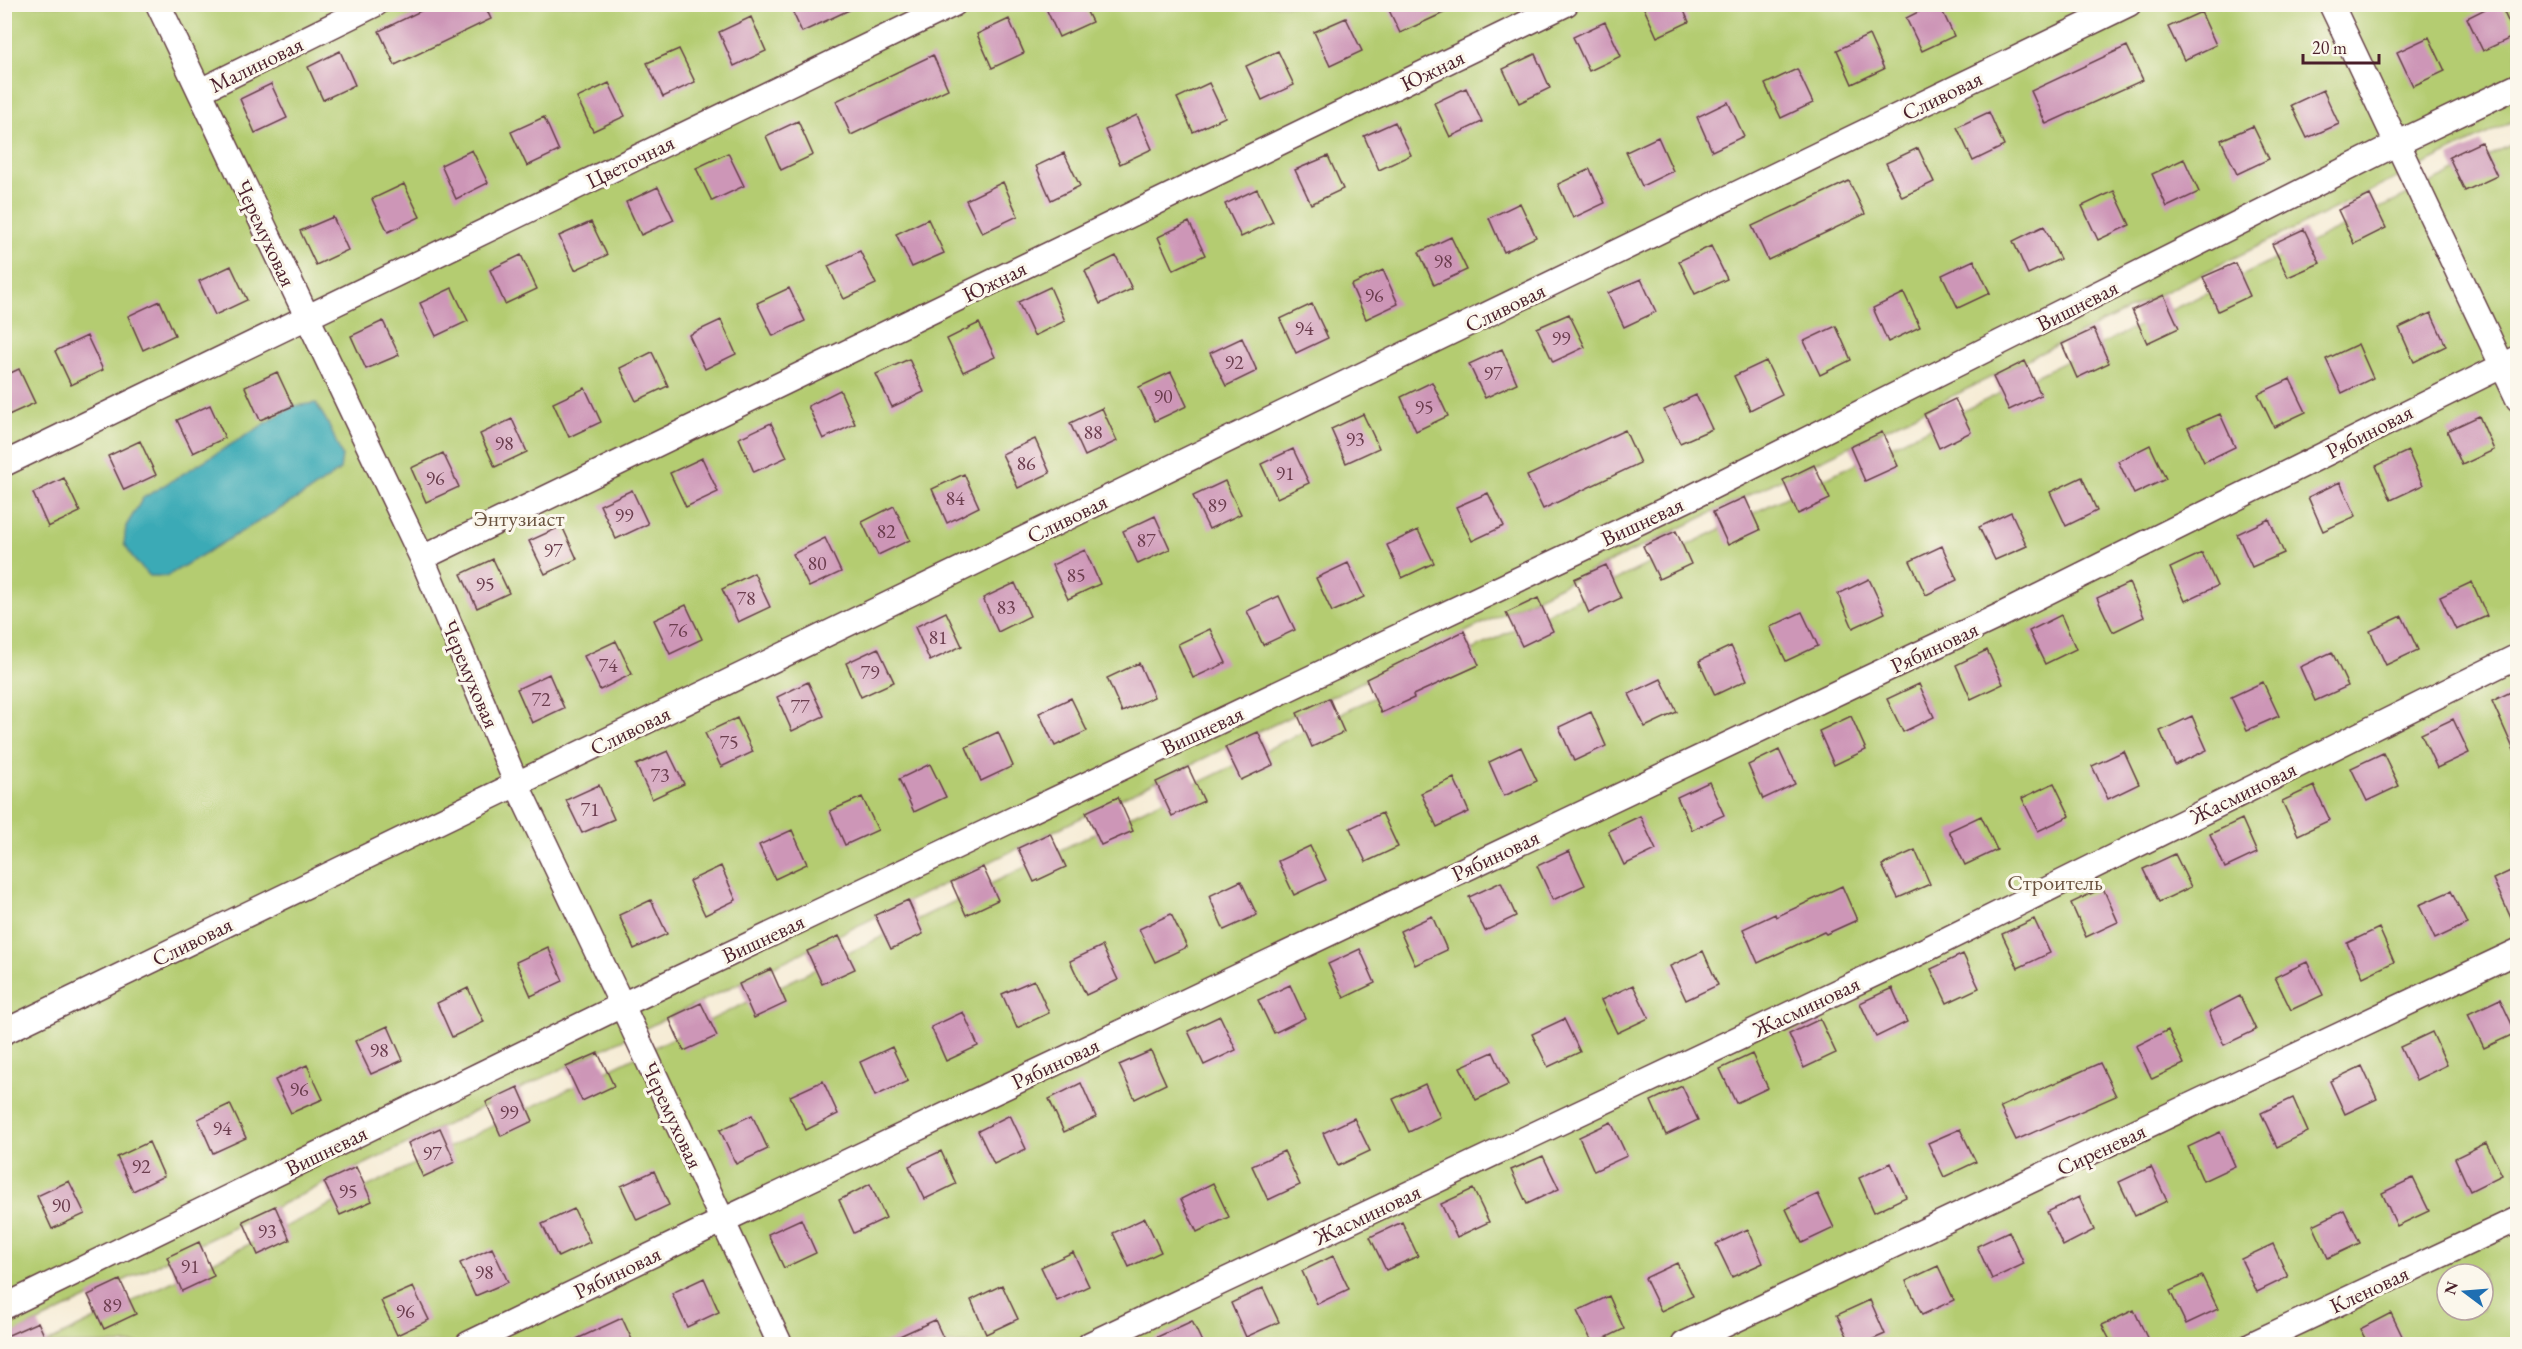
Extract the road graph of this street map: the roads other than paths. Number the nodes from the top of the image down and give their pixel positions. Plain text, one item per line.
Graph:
1 (158, 4) edge
2 (376, 4) edge
3 (954, 4) edge
4 (1566, 4) edge
5 (2129, 4) edge
6 (2331, 4) edge
7 (2517, 87) edge
8 (200, 91) junction
9 (2397, 144) junction
10 (306, 317) junction
11 (2510, 361) edge
12 (2517, 399) edge
13 (4, 464) edge
14 (422, 558) junction
15 (2517, 656) edge
16 (517, 785) junction
17 (2517, 951) edge
18 (622, 1005) junction
19 (4, 1032) edge
20 (2517, 1219) edge
21 (722, 1221) junction
22 (4, 1307) edge
23 (468, 1344) edge
24 (780, 1344) edge
25 (1090, 1344) edge
26 (1684, 1344) edge
27 (2253, 1344) edge

1 - 8 street, Черемуховая
2 - 8 street, Малиновая
3 - 10 street, Цветочная
4 - 14 street, Южная
5 - 16 street, Сливовая
6 - 9 street
7 - 9 street, Вишневая
8 - 10 street, Черемуховая
9 - 11 street
9 - 18 street, Вишневая
10 - 13 street, Цветочная
10 - 14 street, Черемуховая
11 - 12 street
11 - 21 street, Рябиновая
14 - 16 street, Черемуховая
15 - 25 street, Жасминовая
16 - 18 street, Черемуховая
16 - 19 street, Сливовая
17 - 26 street, Сиреневая
18 - 21 street, Черемуховая
18 - 22 street, Вишневая
20 - 27 street, Кленовая
21 - 23 street, Рябиновая
21 - 24 street, Черемуховая

